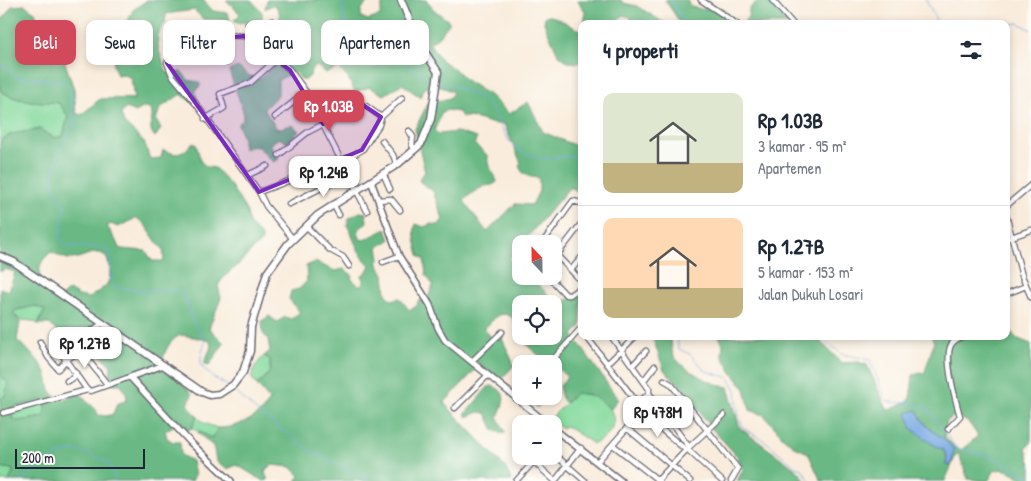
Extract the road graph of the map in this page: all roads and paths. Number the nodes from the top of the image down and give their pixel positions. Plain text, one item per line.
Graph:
1 (401, 0) edge
2 (701, 0) edge
3 (772, 0) edge
4 (731, 20) edge
5 (790, 20) edge
6 (167, 65) edge
7 (270, 65) edge
8 (284, 65) edge
9 (306, 92) junction
10 (402, 98) dead end
11 (276, 117) dead end
12 (381, 117) junction
13 (205, 119) junction
14 (323, 124) junction
15 (409, 131) dead end
16 (382, 142) dead end
17 (415, 150) junction
18 (279, 155) dead end
19 (342, 161) junction
20 (397, 165) junction
21 (267, 166) dead end
22 (384, 173) junction
23 (349, 174) junction
24 (248, 176) junction
25 (371, 181) junction
26 (1031, 185) edge
27 (357, 189) junction
28 (390, 189) dead end
29 (259, 192) junction
30 (378, 200) junction
31 (578, 203) edge
32 (1010, 203) edge
33 (290, 204) dead end
34 (333, 204) junction
35 (400, 210) dead end
36 (367, 211) dead end
37 (339, 214) dead end
38 (306, 226) junction
39 (578, 227) edge
40 (1010, 229) edge
41 (1031, 230) edge
42 (549, 235) edge
43 (1012, 236) junction
44 (293, 239) junction
45 (562, 246) edge
46 (0, 256) edge
47 (399, 256) junction
48 (562, 260) edge
49 (383, 262) dead end
50 (578, 262) edge
51 (349, 266) dead end
52 (571, 270) junction
53 (578, 278) edge
54 (557, 285) edge
55 (1026, 286) junction
56 (578, 289) edge
57 (1010, 292) edge
58 (1030, 294) edge
59 (102, 324) junction
60 (502, 332) dead end
61 (578, 332) edge
62 (589, 340) edge
63 (615, 340) edge
64 (633, 340) edge
65 (955, 340) edge
66 (40, 342) dead end
67 (58, 349) dead end
68 (82, 351) junction
69 (646, 351) dead end
70 (623, 352) junction
71 (556, 355) edge
72 (67, 359) junction
73 (472, 361) junction
74 (607, 364) junction
75 (164, 365) junction
76 (633, 365) junction
77 (655, 366) dead end
78 (76, 373) junction
79 (488, 375) junction
80 (130, 377) junction
81 (644, 380) junction
82 (664, 380) dead end
83 (67, 381) dead end
84 (107, 384) junction
85 (87, 390) junction
86 (649, 393) junction
87 (512, 395) edge
88 (638, 404) junction
89 (525, 405) edge
90 (455, 408) dead end
91 (641, 412) junction
92 (2, 413) dead end
93 (537, 415) edge
94 (724, 415) dead end
95 (948, 428) dead end
96 (628, 429) junction
97 (707, 431) junction
98 (562, 434) edge
99 (613, 445) junction
100 (581, 448) junction
101 (687, 449) junction
102 (562, 462) edge
103 (597, 462) junction
104 (673, 464) junction
105 (531, 465) edge
106 (537, 465) edge
107 (566, 466) junction
108 (231, 481) edge
109 (516, 481) edge
110 (555, 481) edge
111 (585, 481) edge
112 (621, 481) edge
113 (658, 481) edge
114 (690, 481) edge
115 (722, 481) edge
116 (731, 481) edge

1 - 17 main road
2 - 4 street
3 - 5 street
6 - 13 street
7 - 13 street
8 - 9 street
9 - 11 street
9 - 14 street
10 - 12 street
12 - 14 street
12 - 19 street
13 - 24 street
14 - 18 street
14 - 19 street
15 - 17 street
16 - 20 street
17 - 20 main road
19 - 23 street
19 - 29 street
20 - 22 main road
21 - 24 street
22 - 25 main road
22 - 28 street
23 - 27 street
23 - 33 street
24 - 29 street
25 - 27 main road
25 - 30 street
26 - 32 street
27 - 34 main road
27 - 36 street
29 - 44 street
30 - 35 street
30 - 47 street
31 - 42 street
34 - 37 street
34 - 38 main road
38 - 44 main road
38 - 51 street
39 - 45 street
40 - 43 street
41 - 43 street
43 - 55 street
44 - 75 main road
46 - 59 main road
47 - 49 street
47 - 73 street
48 - 52 street
50 - 52 street
52 - 53 street
54 - 56 street
55 - 57 street
55 - 58 street
59 - 68 street
59 - 75 main road
60 - 73 street
61 - 71 street
62 - 74 street
63 - 70 street
64 - 70 street
65 - 95 street
66 - 72 street
67 - 72 street
68 - 72 street
68 - 84 street
69 - 76 street
70 - 74 street
70 - 76 street
72 - 78 street
73 - 79 street
74 - 88 street
75 - 80 street
76 - 81 street
77 - 81 street
78 - 83 street
78 - 85 street
79 - 87 street
79 - 90 street
80 - 84 street
80 - 108 street
81 - 86 street
82 - 97 street
84 - 85 street
85 - 92 street
86 - 88 street
86 - 101 street
88 - 91 street
89 - 93 street
91 - 96 street
91 - 101 street
94 - 97 street
96 - 99 street
96 - 104 street
97 - 101 street
97 - 116 street
98 - 100 street
99 - 103 street
99 - 113 street
100 - 103 street
100 - 107 street
101 - 104 street
101 - 115 street
102 - 107 street
103 - 112 street
104 - 113 street
104 - 114 street
105 - 109 street
106 - 110 street
107 - 110 street
107 - 111 street

